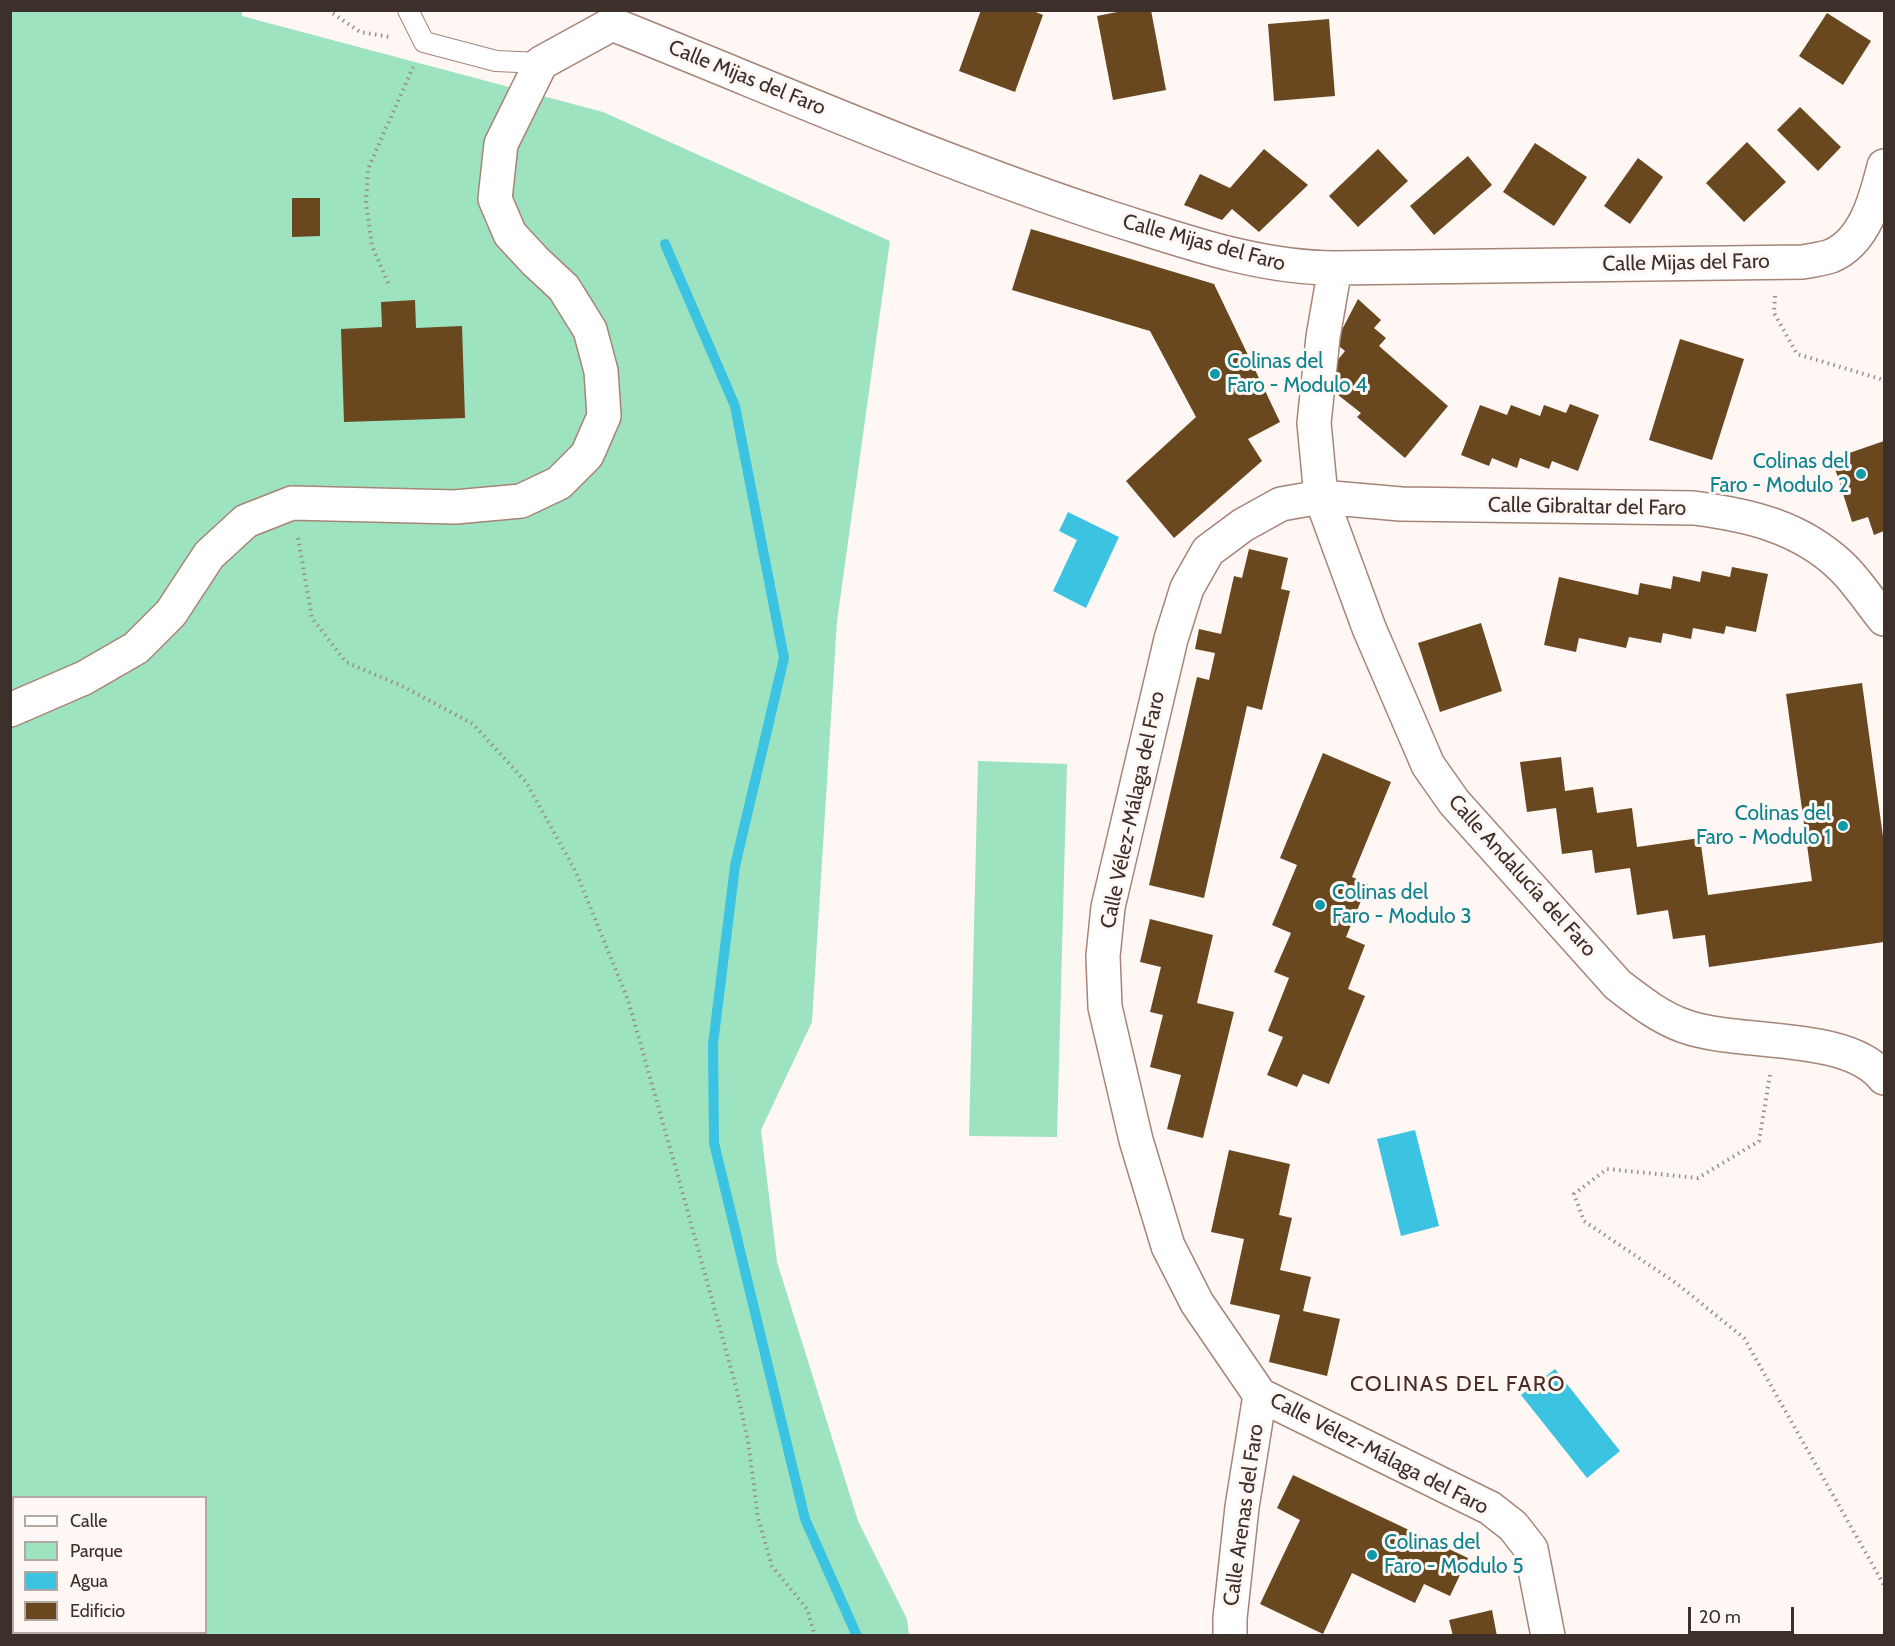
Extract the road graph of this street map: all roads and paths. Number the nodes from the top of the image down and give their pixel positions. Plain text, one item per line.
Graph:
1 (328, 10) edge
2 (408, 10) edge
3 (614, 17) edge
4 (424, 42) junction
5 (541, 63) junction
6 (1884, 166) edge
7 (1776, 262) junction
8 (1335, 268) junction
9 (388, 283) dead end
10 (1884, 380) edge
11 (1322, 497) junction
12 (292, 503) junction
13 (1884, 619) edge
14 (10, 710) edge
15 (1775, 1040) junction
16 (1884, 1078) edge
17 (1260, 1395) junction
18 (1884, 1586) edge
19 (815, 1635) edge
20 (1230, 1635) edge
21 (1548, 1635) edge

1 - 4 path
2 - 4 lane
3 - 5 street
3 - 8 street, Calle Mijas del Faro
4 - 5 lane
4 - 9 path
5 - 12 street
6 - 7 street, Calle Mijas del Faro
7 - 8 street, Calle Mijas del Faro
7 - 10 path
8 - 11 street
11 - 13 street, Calle Gibraltar del Faro
11 - 15 street, Calle Andalucía del Faro
11 - 17 street, Calle Vélez-Málaga del Faro
12 - 14 street
12 - 19 path
15 - 16 street, Calle Andalucía del Faro
15 - 18 path
17 - 20 street, Calle Arenas del Faro
17 - 21 street, Calle Vélez-Málaga del Faro

